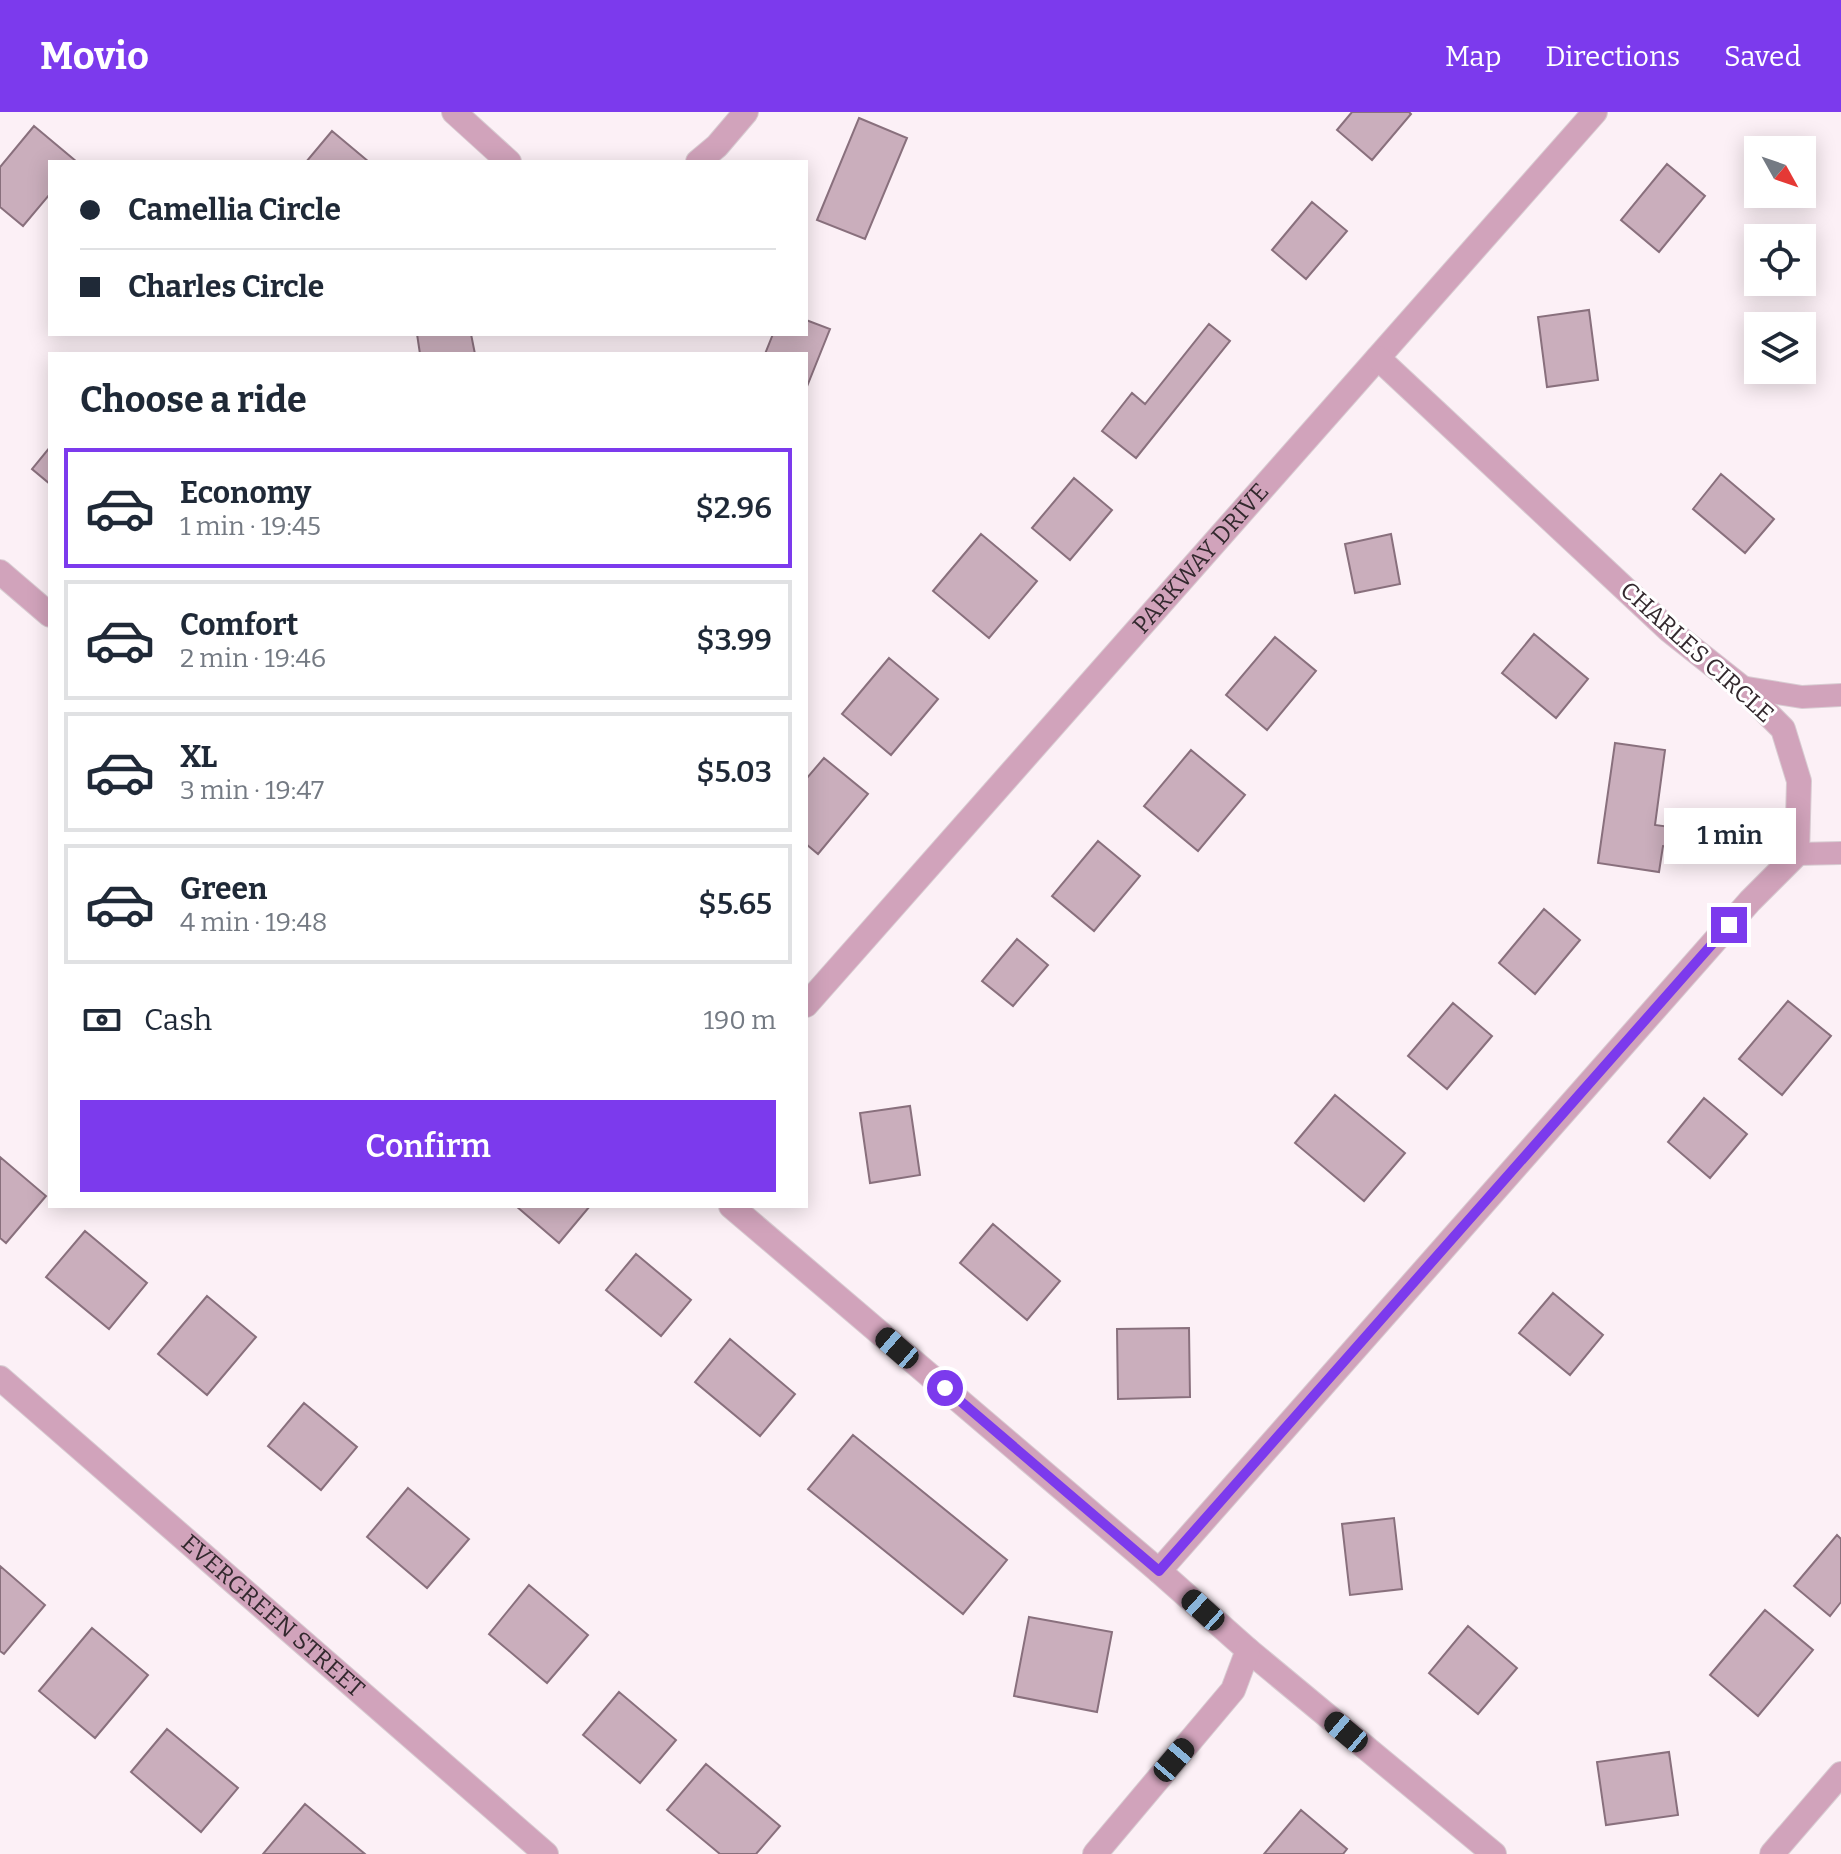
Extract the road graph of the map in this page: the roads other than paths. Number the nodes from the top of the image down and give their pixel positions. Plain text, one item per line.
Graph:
1 (454, 112) edge
2 (746, 112) edge
3 (1595, 112) edge
4 (507, 160) edge
5 (700, 160) edge
6 (1378, 358) junction
7 (0, 572) edge
8 (48, 613) edge
9 (1741, 687) junction
10 (1841, 695) edge
11 (1841, 853) edge
12 (1797, 854) junction
13 (808, 1003) edge
14 (733, 1208) edge
15 (0, 1378) edge
16 (1159, 1571) junction
17 (1248, 1650) junction
18 (1841, 1774) edge
19 (546, 1854) edge
20 (1095, 1854) edge
21 (1494, 1854) edge
22 (1772, 1854) edge

1 - 4 street
2 - 5 street
3 - 6 street, PARKWAY DRIVE
6 - 9 street, CHARLES CIRCLE
6 - 13 street, PARKWAY DRIVE
7 - 8 street
9 - 10 lane
9 - 12 street, CHARLES CIRCLE
11 - 12 lane
12 - 16 street
14 - 16 street
15 - 19 street, EVERGREEN STREET
16 - 17 street
17 - 20 street
17 - 21 street
18 - 22 street

